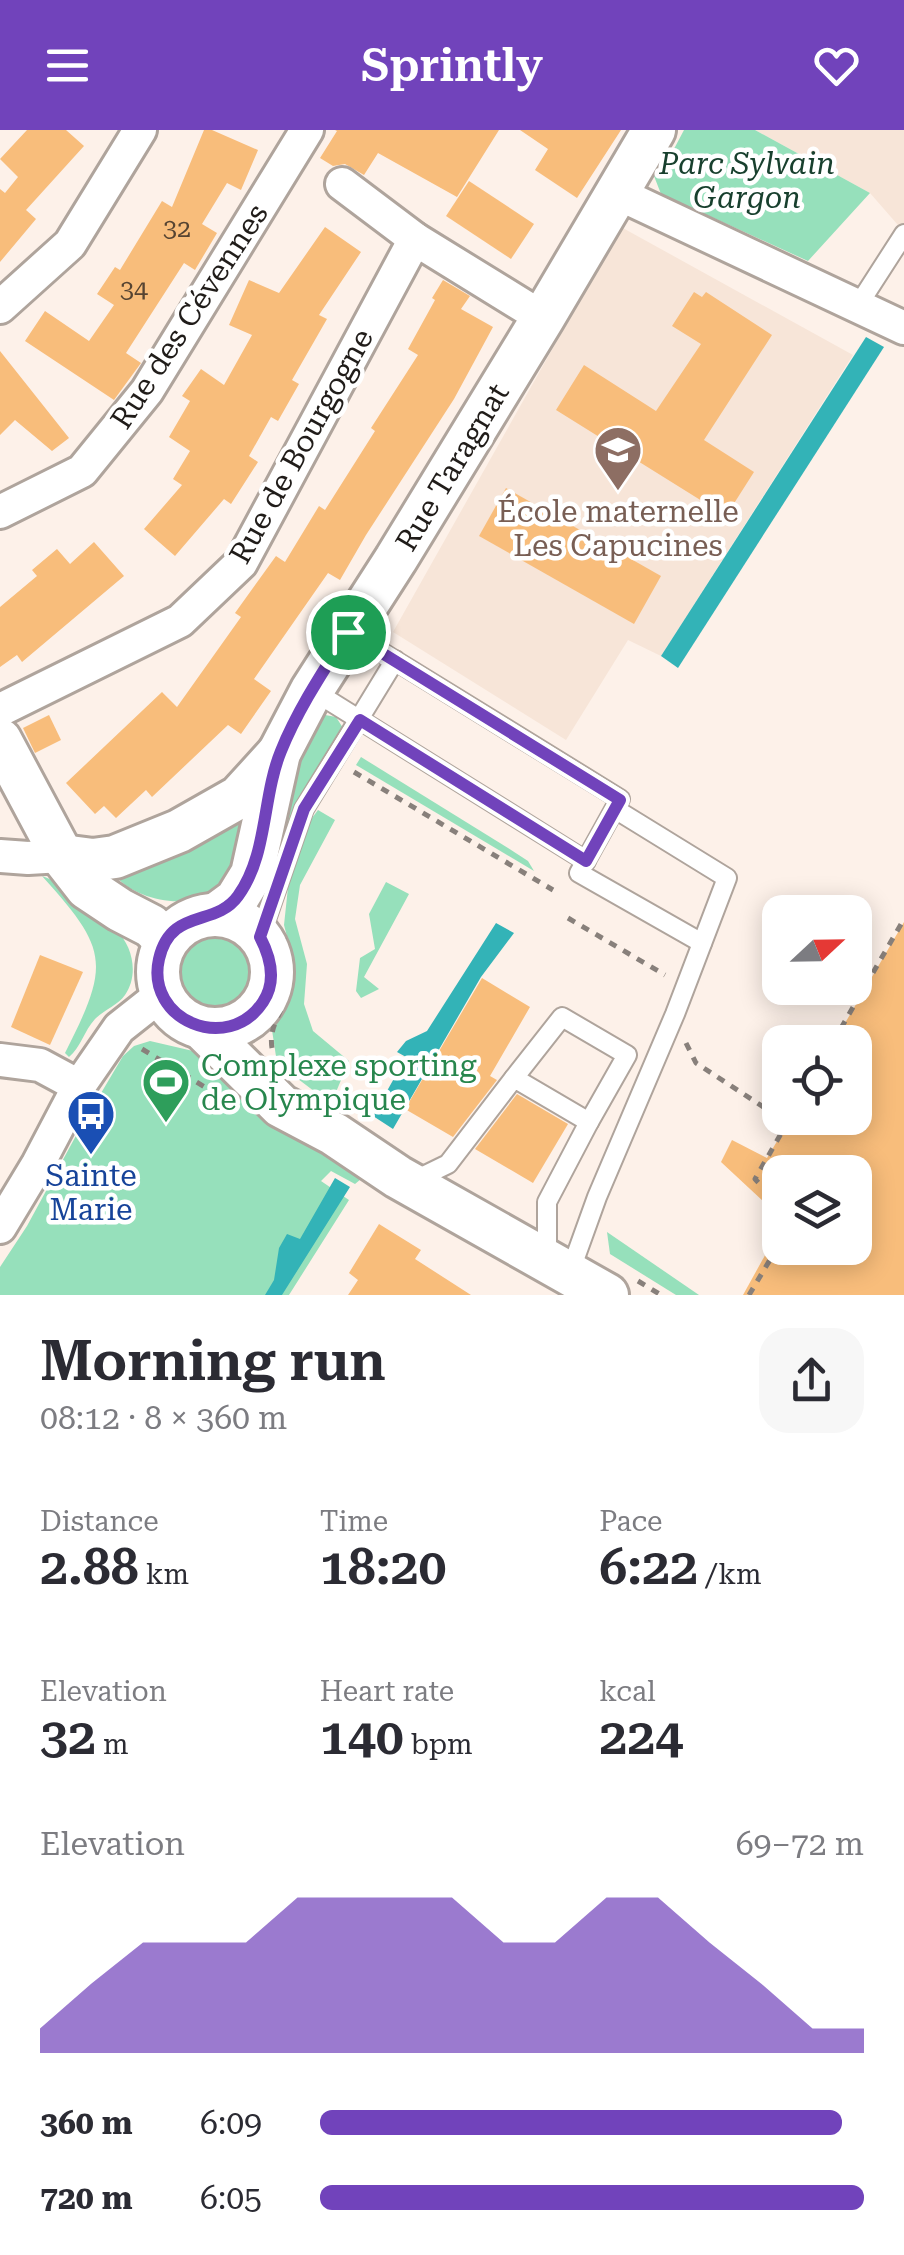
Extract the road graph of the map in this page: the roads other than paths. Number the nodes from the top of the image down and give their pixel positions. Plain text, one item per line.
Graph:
1 (140, 130) edge
2 (307, 130) edge
3 (654, 130) edge
4 (342, 184) dead end
5 (617, 193) junction
6 (904, 234) edge
7 (415, 239) junction
8 (0, 307) edge
9 (863, 310) junction
10 (543, 318) junction
11 (904, 328) edge
12 (0, 512) edge
13 (348, 632) junction
14 (395, 660) junction
15 (312, 690) junction
16 (0, 710) edge
17 (360, 720) junction
18 (0, 740) edge
19 (280, 753) junction
20 (618, 804) junction
21 (0, 856) edge
22 (62, 856) junction
23 (586, 861) junction
24 (217, 914) junction
25 (260, 937) junction
26 (166, 941) junction
27 (702, 943) junction
28 (270, 983) junction
29 (162, 994) junction
30 (202, 1028) junction
31 (0, 1060) edge
32 (514, 1078) junction
33 (78, 1086) junction
34 (590, 1122) junction
35 (334, 1134) junction
36 (403, 1180) junction
37 (0, 1228) edge
38 (558, 1266) junction
39 (608, 1295) edge

1 - 8 street
2 - 12 street, Rue des Cévennes
3 - 5 street, Rue Taragnat
4 - 7 street
5 - 9 street
5 - 10 street, Rue Taragnat
6 - 9 lane
7 - 10 street
7 - 16 street, Rue de Bourgogne
9 - 11 street
10 - 13 street, Rue Taragnat
13 - 14 lane
13 - 15 street, Rue Taragnat
14 - 17 lane
14 - 20 lane
15 - 17 lane
15 - 19 street, Rue Taragnat
17 - 23 lane
17 - 25 lane
18 - 22 street
19 - 22 street
19 - 24 street, Rue Taragnat
20 - 23 lane
20 - 27 lane
21 - 22 street
22 - 26 street
23 - 27 lane
24 - 25 street
24 - 26 street
25 - 28 street
26 - 29 street
27 - 38 lane
28 - 30 street
28 - 35 street
29 - 30 street
29 - 33 street
30 - 35 street
31 - 33 street
32 - 34 lane
32 - 34 lane
32 - 36 lane
33 - 37 street
34 - 38 lane
35 - 36 street
36 - 38 street
38 - 39 street

